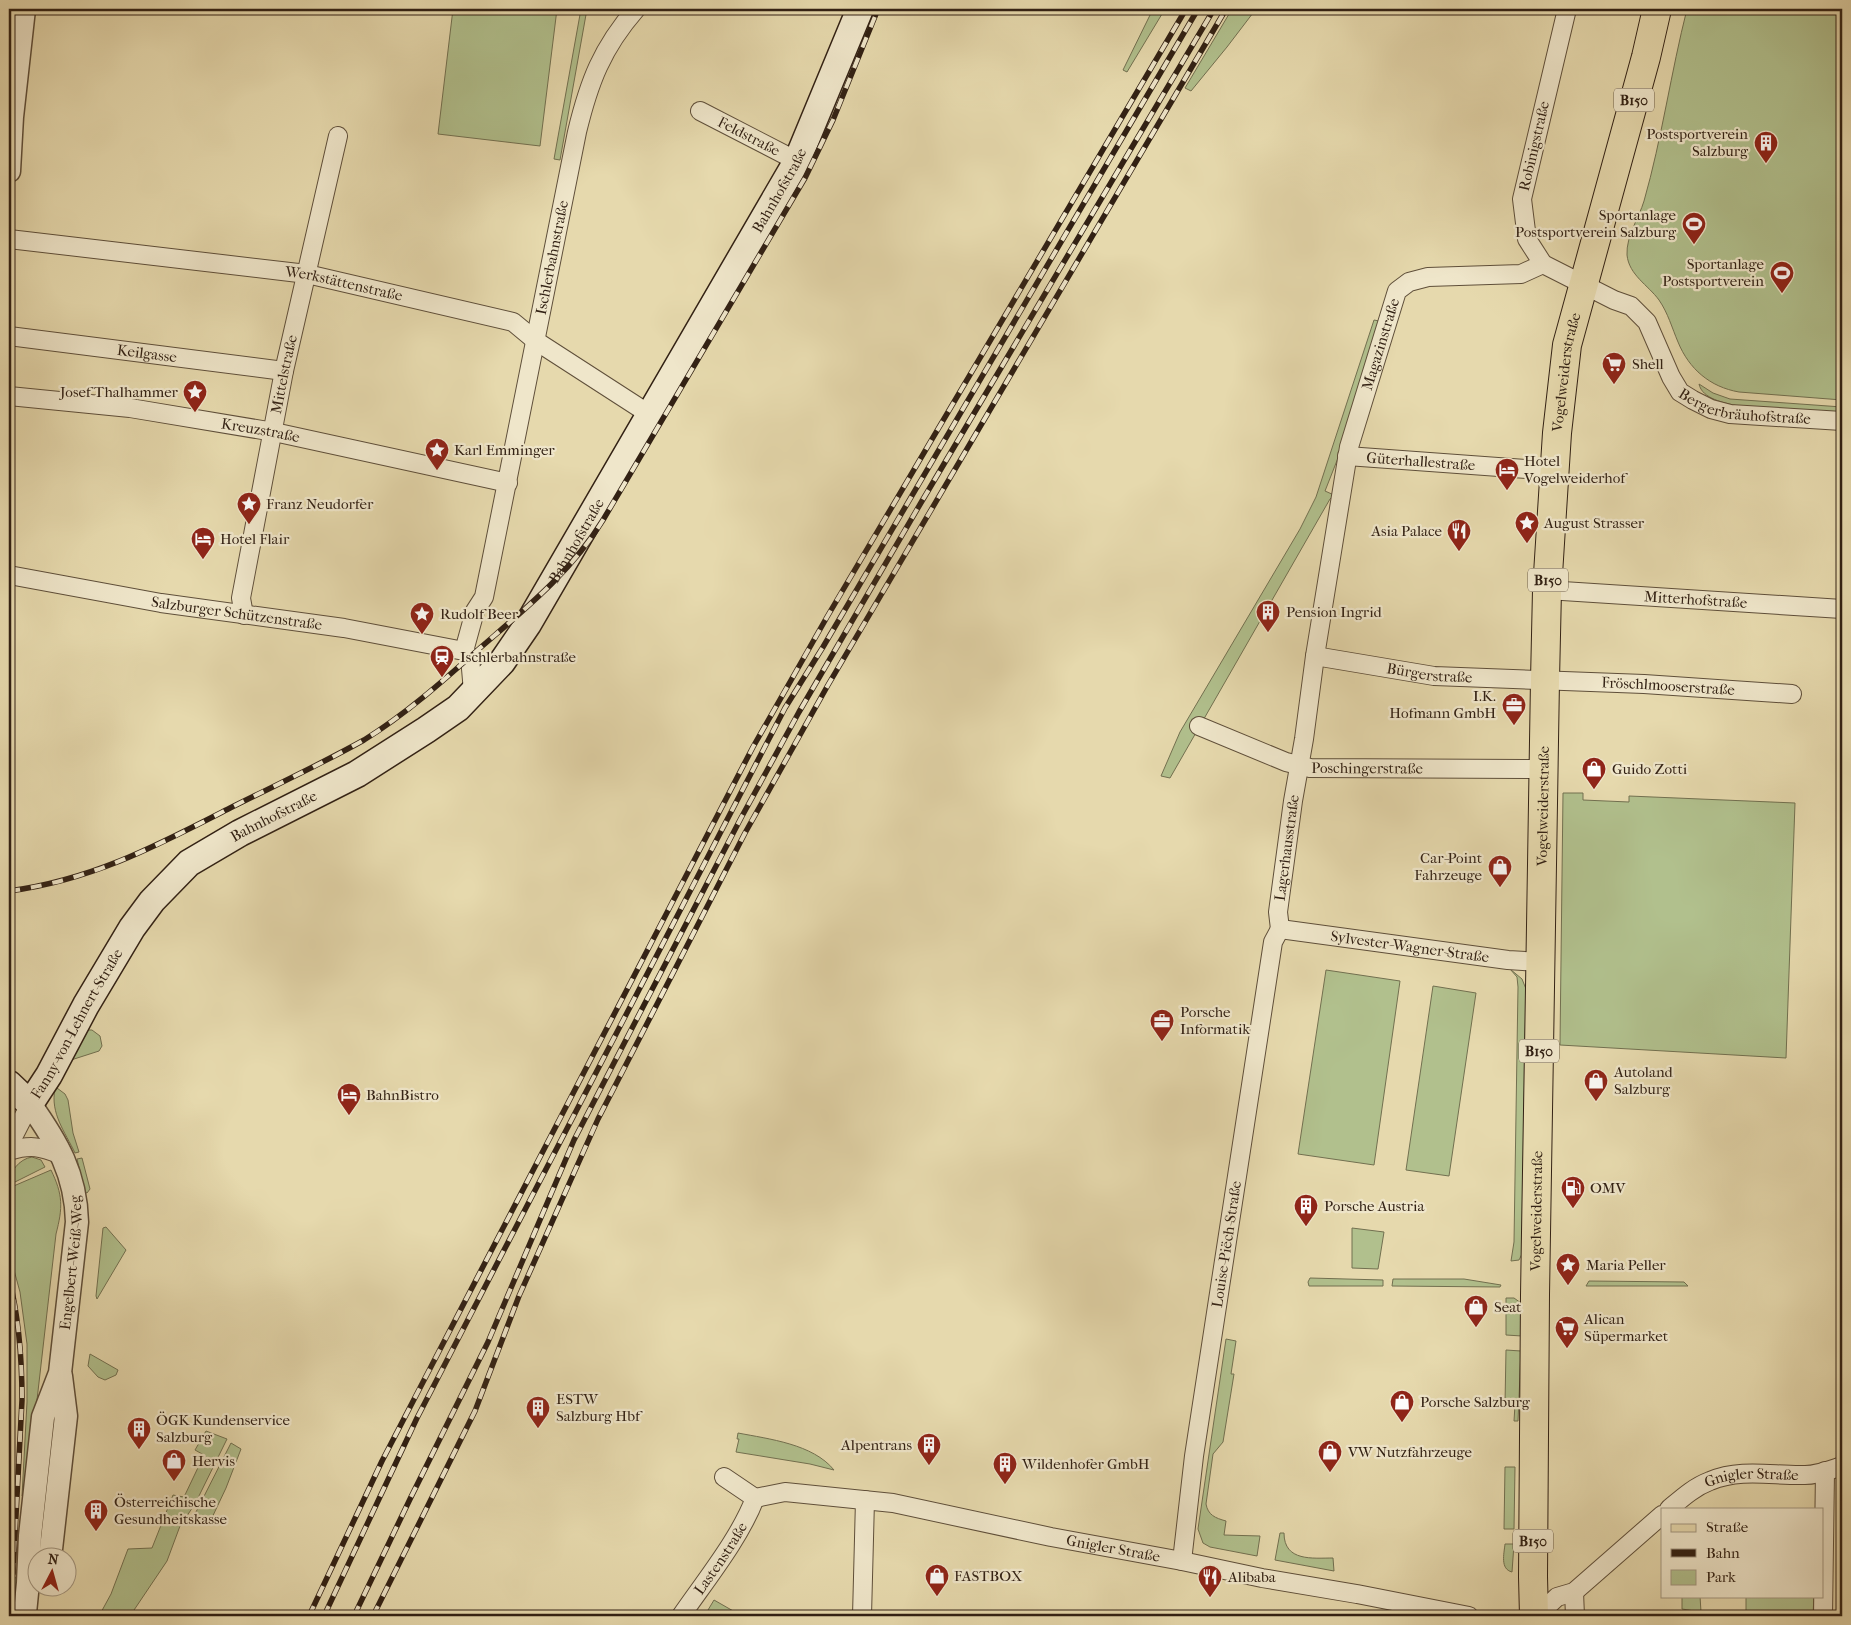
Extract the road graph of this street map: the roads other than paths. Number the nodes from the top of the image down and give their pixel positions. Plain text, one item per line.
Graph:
1 (24, 9) edge
2 (636, 9) edge
3 (860, 9) edge
4 (1567, 9) edge
5 (1657, 9) edge
6 (700, 112) dead end
7 (10, 117) edge
8 (338, 136) dead end
9 (797, 161) junction
10 (9, 171) edge
11 (9, 239) edge
12 (1542, 264) junction
13 (306, 274) junction
14 (1584, 284) junction
15 (9, 336) edge
16 (536, 340) junction
17 (284, 371) junction
18 (9, 396) edge
19 (649, 414) junction
20 (1842, 421) edge
21 (274, 432) junction
22 (1347, 456) junction
23 (1554, 471) junction
24 (508, 483) junction
25 (9, 575) edge
26 (1547, 590) junction
27 (1842, 609) edge
28 (244, 615) junction
29 (467, 654) junction
30 (1315, 656) junction
31 (502, 662) junction
32 (1545, 680) junction
33 (473, 692) junction
34 (1792, 694) dead end
35 (1200, 726) dead end
36 (1299, 765) junction
37 (1544, 769) junction
38 (132, 928) joint
39 (1280, 929) junction
40 (1540, 962) junction
41 (9, 1084) edge
42 (30, 1104) junction
43 (9, 1145) edge
44 (9, 1151) edge
45 (62, 1155) junction
46 (60, 1373) junction
47 (1842, 1466) edge
48 (1826, 1472) junction
49 (724, 1477) dead end
50 (755, 1498) junction
51 (865, 1500) junction
52 (1670, 1508) edge
53 (1661, 1516) edge
54 (1824, 1544) edge
55 (51, 1548) edge
56 (1182, 1561) junction
57 (1574, 1592) junction
58 (36, 1598) edge
59 (1822, 1598) edge
60 (24, 1615) edge
61 (681, 1616) edge
62 (862, 1616) edge
63 (1469, 1616) edge
64 (1536, 1616) edge
65 (1575, 1616) edge
66 (1822, 1616) edge

1 - 7 street
2 - 16 street, Ischlerbahnstraße
3 - 9 main road, Bahnhofstraße
4 - 12 street, Robinigstraße
5 - 14 main road, Vogelweiderstraße / B150
6 - 9 street, Feldstraße
7 - 10 street
8 - 13 street, Mittelstraße
9 - 19 main road, Bahnhofstraße
11 - 13 street, Werkstättenstraße
12 - 14 street
12 - 22 street, Magazinstraße
13 - 16 street, Werkstättenstraße
13 - 17 street, Mittelstraße
14 - 20 street, Bergerbräuhofstraße
14 - 23 main road, Vogelweiderstraße / B150
15 - 17 street, Keilgasse
16 - 19 street, Werkstättenstraße
16 - 24 street, Ischlerbahnstraße
17 - 21 street, Mittelstraße
18 - 21 street, Kreuzstraße
19 - 31 main road, Bahnhofstraße
21 - 24 street, Kreuzstraße
21 - 28 street, Mittelstraße
22 - 23 street, Güterhallestraße
22 - 30 street, Magazinstraße
23 - 26 main road, Vogelweiderstraße / B150
24 - 29 street, Ischlerbahnstraße
25 - 28 street, Salzburger Schützenstraße
26 - 27 street, Mitterhofstraße
26 - 32 main road, Vogelweiderstraße / B150
28 - 29 street, Salzburger Schützenstraße
29 - 31 street, Salzburger Schützenstraße
29 - 33 street, Ischlerbahnstraße
30 - 32 street, Bürgerstraße
30 - 36 street, Lagerhausstraße
31 - 33 main road, Bahnhofstraße
32 - 34 street, Fröschlmooserstraße
32 - 37 main road, Vogelweiderstraße / B150
33 - 38 main road, Bahnhofstraße
35 - 36 street, Poschingerstraße
36 - 37 street, Poschingerstraße
36 - 39 street, Lagerhausstraße
37 - 40 main road, Vogelweiderstraße / B150
38 - 42 main road, Fanny-von-Lehnert-Straße
39 - 40 street, Sylvester-Wagner-Straße
39 - 56 street, Louise-Piëch-Straße
40 - 64 main road, Vogelweiderstraße / B150
41 - 42 main road
42 - 43 street, Fanny-von-Lehnert-Straße
42 - 45 street, Engelbert-Weiß-Weg
44 - 45 street
45 - 46 street, Engelbert-Weiß-Weg
46 - 55 street, Engelbert-Weiß-Weg
46 - 60 street, Engelbert-Weiß-Weg
47 - 48 street, Gnigler Straße
48 - 52 street, Gnigler Straße
48 - 54 street
49 - 50 street
50 - 51 street, Gnigler Straße
50 - 61 street, Lastenstraße
51 - 56 street, Gnigler Straße
51 - 62 street
53 - 57 street
56 - 63 street, Gnigler Straße
57 - 64 street
57 - 65 street
58 - 60 street, Engelbert-Weiß-Weg
59 - 66 street

